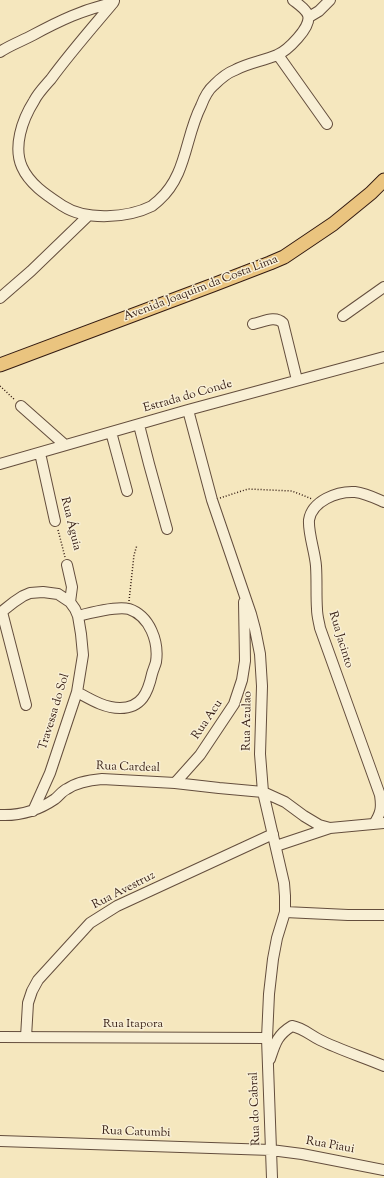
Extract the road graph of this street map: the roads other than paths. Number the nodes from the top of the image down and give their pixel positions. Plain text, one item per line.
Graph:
1 (293, 0) edge
2 (330, 0) edge
3 (114, 1) edge
4 (309, 18) junction
5 (0, 52) edge
6 (278, 55) junction
7 (327, 124) dead end
8 (384, 180) edge
9 (89, 215) junction
10 (384, 287) edge
11 (0, 298) edge
12 (343, 316) dead end
13 (253, 324) dead end
14 (384, 357) edge
15 (0, 365) edge
16 (297, 380) junction
17 (21, 406) road end
18 (188, 410) junction
19 (139, 424) junction
20 (111, 432) junction
21 (65, 445) junction
22 (40, 453) junction
23 (0, 464) edge
24 (127, 491) dead end
25 (384, 502) edge
26 (55, 521) road end
27 (167, 529) dead end
28 (67, 565) road end
29 (243, 592) junction
30 (70, 602) junction
31 (1, 613) edge
32 (78, 616) junction
33 (77, 692) junction
34 (26, 705) dead end
35 (175, 783) junction
36 (263, 792) junction
37 (32, 811) junction
38 (0, 815) edge
39 (379, 824) edge
40 (330, 828) junction
41 (273, 834) junction
42 (276, 846) junction
43 (285, 912) junction
44 (384, 915) edge
45 (0, 1037) edge
46 (26, 1037) junction
47 (267, 1038) junction
48 (384, 1066) edge
49 (268, 1067) junction
50 (0, 1141) edge
51 (271, 1150) junction
52 (384, 1170) edge
53 (272, 1178) edge

1 - 4 street
2 - 4 street
3 - 5 street
3 - 9 street
4 - 6 street
6 - 7 street
6 - 9 street
8 - 15 main road, Avenida Joaquim da Costa Lima
9 - 11 street
10 - 12 street
13 - 16 street
14 - 16 street, Estrada do Conde
16 - 18 street, Estrada do Conde
17 - 21 street
18 - 19 street, Estrada do Conde
18 - 29 street, Rua Azulao
19 - 20 street, Estrada do Conde
19 - 27 street
20 - 21 street, Estrada do Conde
20 - 24 street
21 - 22 street, Estrada do Conde
22 - 23 street, Estrada do Conde
22 - 26 street, Rua Águia
25 - 39 street, Rua Jacinto
28 - 30 street, Rua Águia
29 - 35 street, Rua Acu
29 - 36 street, Rua Azulao
30 - 31 street
30 - 32 street, Travessa do Sol
31 - 34 street
32 - 33 street, Travessa do Sol
32 - 33 street
33 - 37 street, Travessa do Sol
35 - 36 street, Rua Cardeal
35 - 37 street, Rua Cardeal
36 - 40 street, Rua Cardeal
36 - 41 street, Rua Azulao
37 - 38 street, Rua Cardeal
39 - 40 street
40 - 42 street
41 - 42 street, Rua Azulao
41 - 46 street, Rua Avestruz
42 - 43 street, Rua Azulao
43 - 44 street
43 - 47 street, Rua Azulao
45 - 46 street, Rua Itapora
46 - 47 street, Rua Itapora
47 - 49 street, Rua do Cabral
48 - 49 street
49 - 51 street, Rua do Cabral
50 - 51 street, Rua Catumbi
51 - 52 street, Rua Piaui
51 - 53 street, Rua do Cabral

